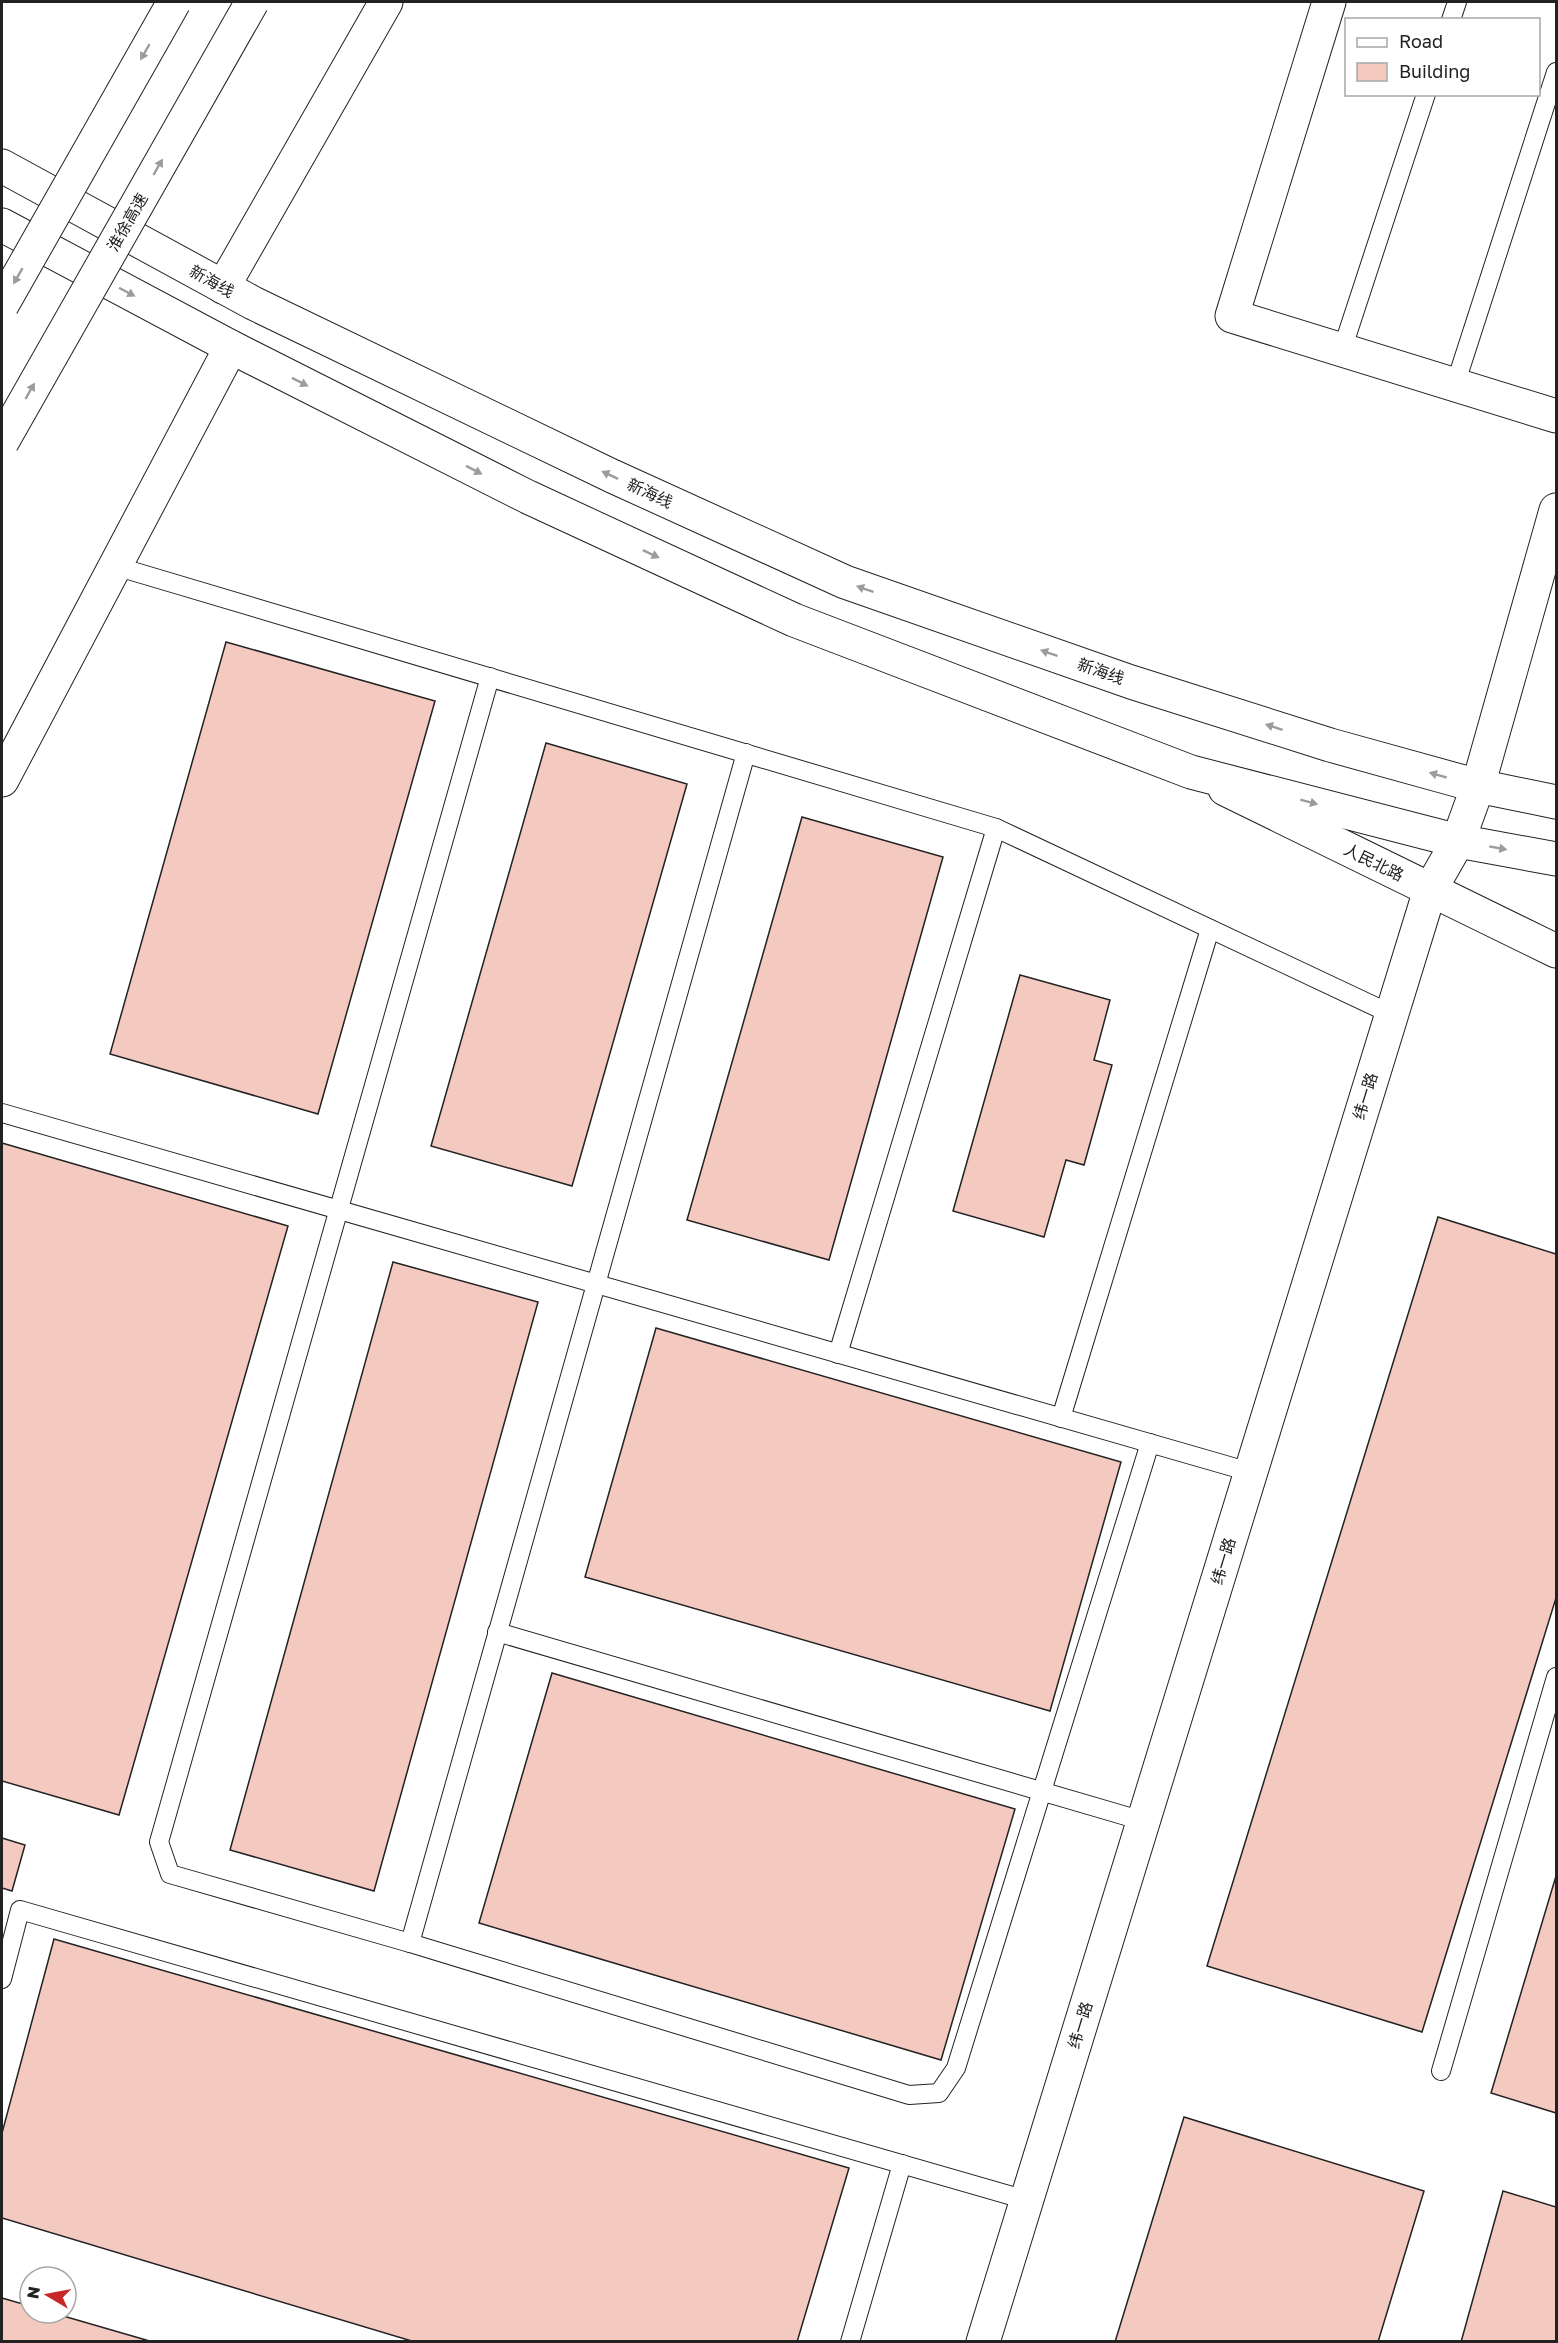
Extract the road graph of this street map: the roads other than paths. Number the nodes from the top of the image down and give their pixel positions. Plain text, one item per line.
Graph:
1 (174, 2) edge
2 (252, 2) edge
3 (386, 2) edge
4 (1329, 2) edge
5 (1457, 2) edge
6 (1452, 18) edge
7 (1557, 72) edge
8 (1425, 96) edge
9 (2, 166) edge
10 (2, 225) edge
11 (223, 287) junction
12 (2, 305) edge
13 (231, 347) junction
14 (1342, 350) junction
15 (1455, 385) junction
16 (1557, 416) edge
17 (2, 442) edge
18 (1557, 510) edge
19 (116, 566) junction
20 (1546, 583) edge
21 (489, 677) junction
22 (746, 753) junction
23 (1191, 772) junction
24 (2, 780) edge
25 (1478, 786) junction
26 (1557, 802) edge
27 (996, 828) junction
28 (1458, 841) junction
29 (1557, 859) edge
30 (1430, 890) junction
31 (1210, 929) junction
32 (1557, 951) edge
33 (1390, 1014) junction
34 (2, 1113) edge
35 (339, 1210) junction
36 (596, 1284) junction
37 (838, 1354) junction
38 (1061, 1418) junction
39 (1149, 1443) junction
40 (1250, 1472) junction
41 (497, 1632) junction
42 (1557, 1677) edge
43 (1041, 1792) junction
44 (1143, 1821) junction
45 (410, 1943) junction
46 (2, 1979) edge
47 (1441, 2071) dead end
48 (902, 2164) junction
49 (1026, 2200) junction
50 (850, 2342) edge
51 (983, 2342) edge

1 -> 12 main road, bridge
17 -> 2 main road, 淮徐高速, bridge
3 - 11 main road
4 - 14 main road
5 - 6 lane
7 - 15 lane
8 - 14 lane
9 - 11 main road, 新海线
10 -> 13 main road
25 -> 11 main road, 新海线
13 - 19 main road
13 -> 23 main road
14 - 15 main road
15 - 16 main road
18 - 20 main road, 纬一路
19 - 21 lane
19 - 24 main road
20 - 25 main road, 纬一路
21 - 22 lane
21 - 35 lane
22 - 27 lane
22 - 36 lane
23 -> 28 main road
23 - 30 main road, 人民北路
25 - 26 main road, 新海线
25 - 28 main road, 纬一路
27 - 31 lane
27 - 37 lane
28 -> 29 main road
28 - 30 main road, 纬一路
30 - 32 main road, 人民北路
30 - 33 main road, 纬一路
31 - 33 lane
31 - 38 lane
33 - 40 main road, 纬一路
34 - 35 lane
35 - 36 lane
35 - 45 lane
36 - 37 lane
36 - 41 lane
37 - 38 lane
38 - 39 lane
39 - 40 lane
39 - 43 lane
40 - 44 main road, 纬一路
41 - 43 lane
41 - 45 lane
42 - 47 lane
43 - 44 lane
43 - 45 lane
44 - 49 main road, 纬一路
46 - 48 lane
48 - 49 lane
48 - 50 lane
49 - 51 main road, 纬一路

